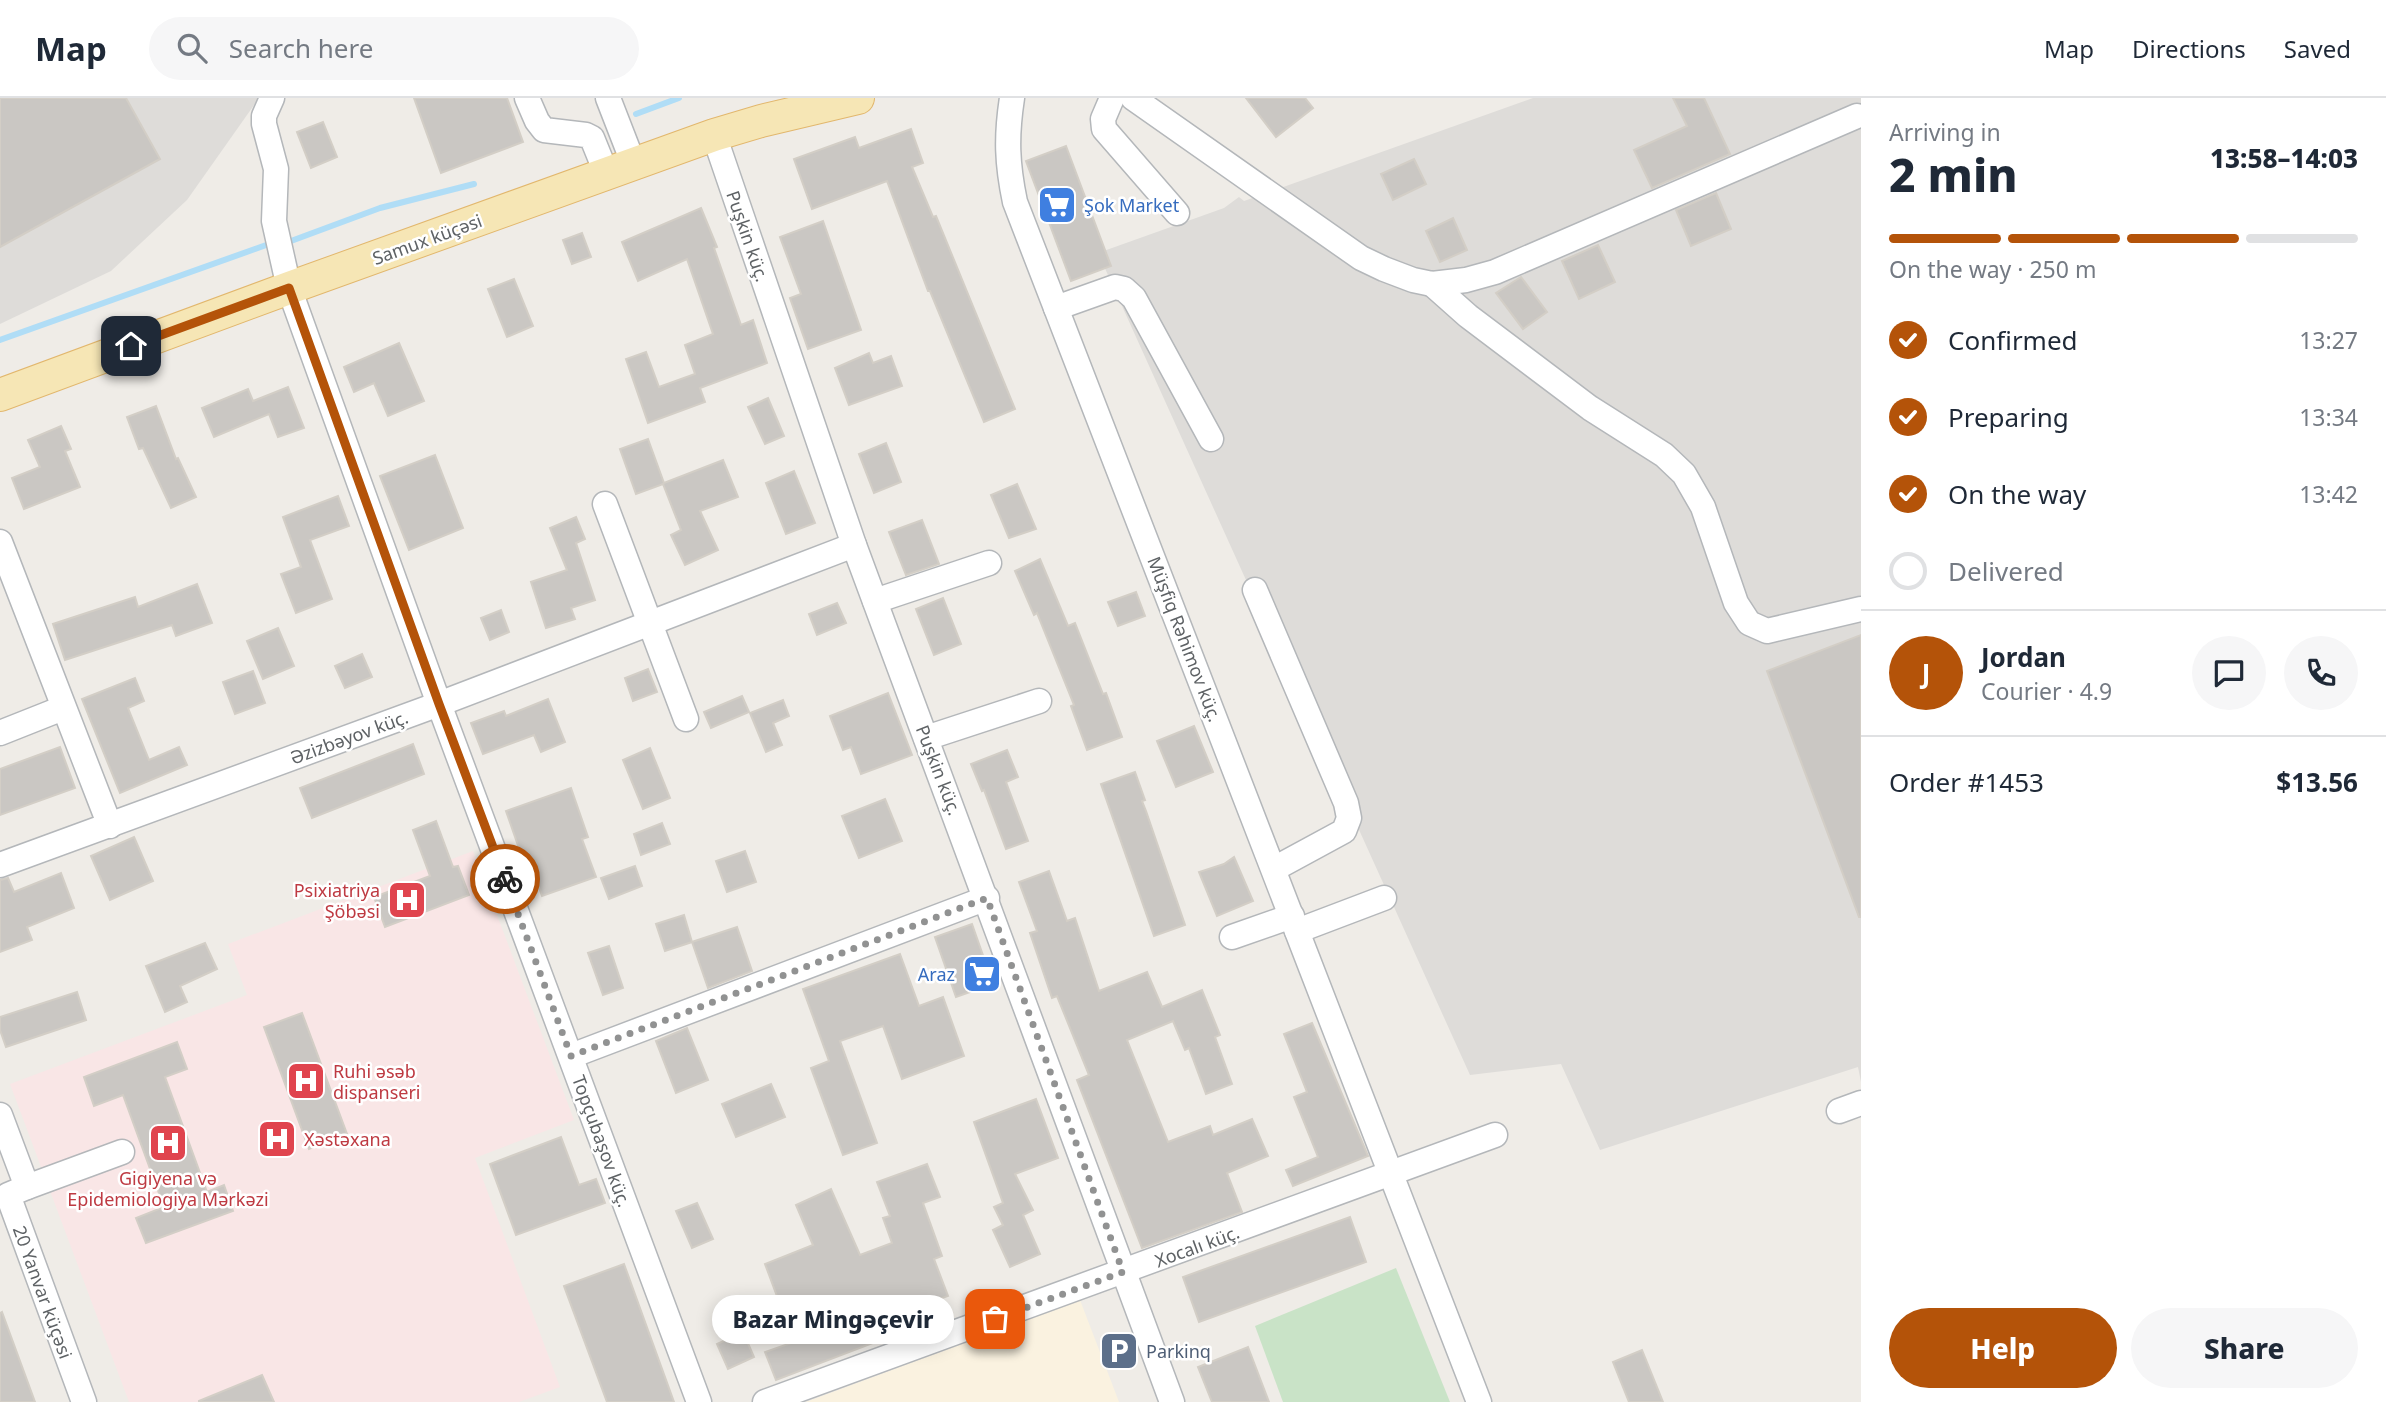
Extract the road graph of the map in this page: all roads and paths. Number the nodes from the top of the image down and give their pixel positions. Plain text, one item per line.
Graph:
1 (272, 98) edge
2 (527, 98) edge
3 (608, 98) edge
4 (858, 98) edge
5 (1012, 98) edge
6 (1112, 98) edge
7 (1133, 98) edge
8 (1857, 117) dead end
9 (714, 135) junction
10 (621, 170) junction
11 (1177, 214) dead end
12 (1432, 284) junction
13 (289, 288) junction
14 (1056, 308) junction
15 (0, 395) edge
16 (1211, 439) dead end
17 (605, 504) dead end
18 (0, 542) edge
19 (854, 545) junction
20 (989, 563) dead end
21 (1255, 590) dead end
22 (875, 601) junction
23 (1861, 609) edge
24 (649, 624) junction
25 (1039, 701) dead end
26 (439, 704) junction
27 (63, 708) junction
28 (686, 719) dead end
29 (0, 733) edge
30 (926, 738) junction
31 (110, 825) junction
32 (0, 865) edge
33 (1273, 869) junction
34 (987, 898) junction
35 (1384, 898) dead end
36 (1295, 924) junction
37 (1232, 937) dead end
38 (571, 1056) junction
39 (0, 1115) edge
40 (1495, 1135) dead end
41 (122, 1153) dead end
42 (1392, 1175) junction
43 (12, 1194) edge
44 (1123, 1272) junction
45 (84, 1402) edge
46 (699, 1402) edge
47 (765, 1402) edge
48 (1172, 1402) edge
49 (1479, 1402) edge

1 - 13 street, Topçubaşov küç.
2 - 10 street
3 - 10 street
4 - 9 main road, Samux küçəsi
5 - 14 street, Müşfiq Rəhimov küç.
6 - 11 street
7 - 12 street
8 - 12 street
9 - 10 main road, Samux küçəsi
9 - 19 street, Puşkin küç.
10 - 13 main road, Samux küçəsi
12 - 23 street
13 - 15 main road, Samux küçəsi
13 - 26 street, Topçubaşov küç.
14 - 16 street
14 - 33 street, Müşfiq Rəhimov küç.
17 - 24 street
18 - 27 street
19 - 22 street, Puşkin küç.
19 - 24 street, Əzizbəyov küç.
20 - 22 street
21 - 33 street
22 - 30 street, Puşkin küç.
24 - 26 street, Əzizbəyov küç.
24 - 28 street
25 - 30 street
26 - 31 street, Əzizbəyov küç.
26 - 38 street, Topçubaşov küç.
27 - 29 street
27 - 31 street
30 - 34 street, Puşkin küç.
31 - 32 street, Əzizbəyov küç.
33 - 36 street, Müşfiq Rəhimov küç.
34 - 38 street
34 - 44 street, Puşkin küç.
35 - 36 street
36 - 37 street
36 - 42 street, Müşfiq Rəhimov küç.
38 - 46 street, Topçubaşov küç.
39 - 43 street, 20 Yanvar küçəsi
40 - 42 street, Xocalı küç.
41 - 43 street
42 - 44 street, Xocalı küç.
42 - 49 street, Müşfiq Rəhimov küç.
43 - 45 street, 20 Yanvar küçəsi
44 - 47 street, Xocalı küç.
44 - 48 street, Puşkin küç.

